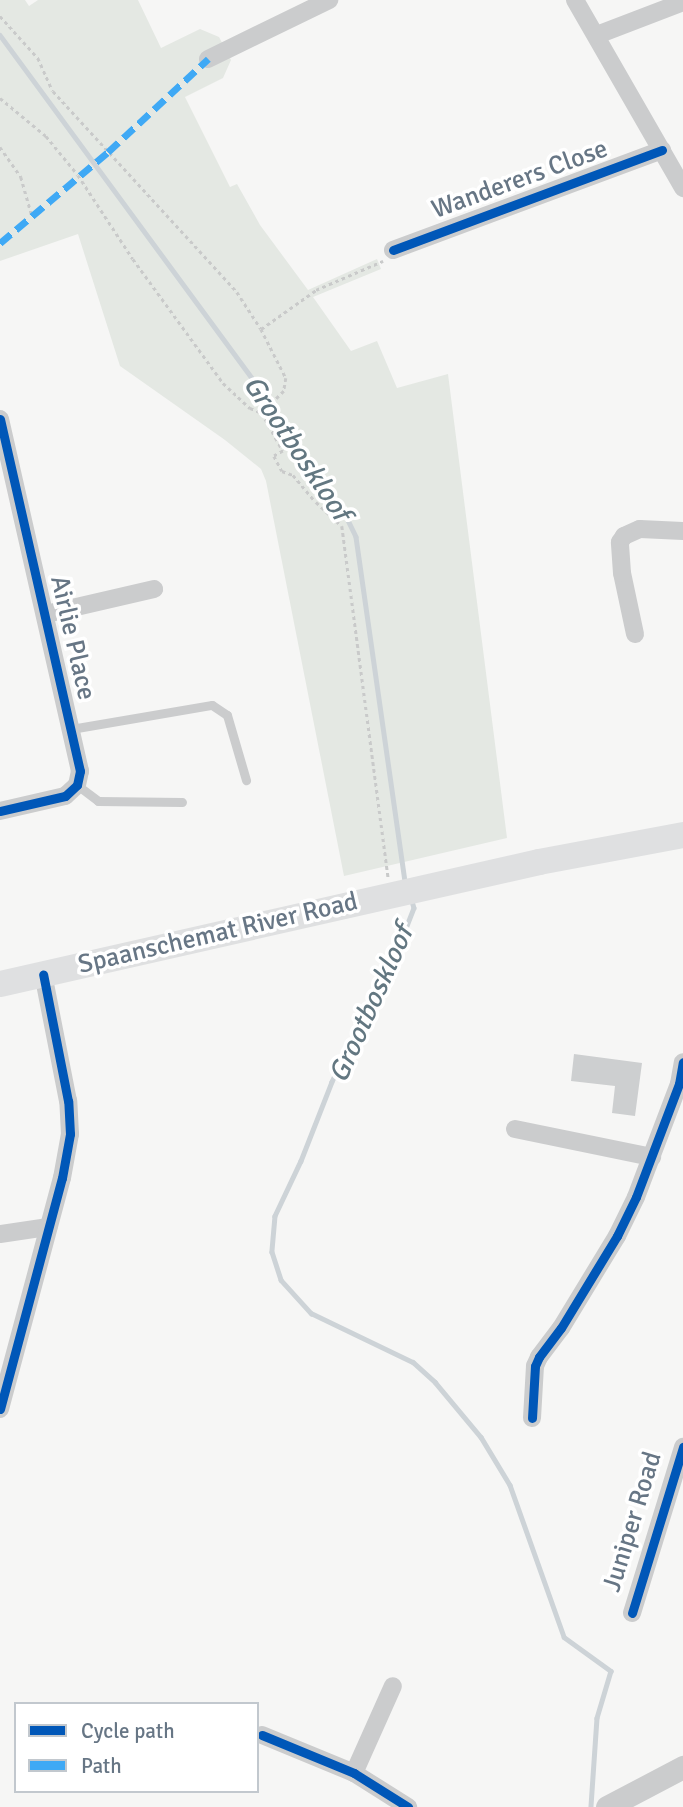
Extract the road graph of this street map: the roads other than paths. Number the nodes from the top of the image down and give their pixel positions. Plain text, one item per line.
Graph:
1 (329, 0) edge
2 (575, 0) edge
3 (683, 2) edge
4 (597, 35) junction
5 (208, 59) dead end
6 (662, 150) junction
7 (683, 188) edge
8 (393, 250) road end
9 (0, 419) edge
10 (683, 531) edge
11 (155, 589) dead end
12 (46, 614) junction
13 (635, 634) dead end
14 (71, 729) junction
15 (246, 780) dead end
16 (77, 785) junction
17 (182, 802) dead end
18 (0, 811) edge
19 (683, 835) edge
20 (43, 974) junction
21 (0, 984) edge
22 (683, 1062) edge
23 (681, 1084) edge
24 (515, 1129) dead end
25 (652, 1157) junction
26 (48, 1227) junction
27 (0, 1234) edge
28 (0, 1409) edge
29 (532, 1418) dead end
30 (683, 1447) edge
31 (632, 1613) dead end
32 (393, 1686) dead end
33 (262, 1735) dead end
34 (683, 1767) edge
35 (354, 1773) junction
36 (408, 1807) edge
37 (607, 1807) edge

1 - 5 street
2 - 4 street
3 - 4 street
4 - 6 street
6 - 7 street
6 - 8 street, Wanderers Close
9 - 12 street, Airlie Place
10 - 13 street
11 - 12 street
12 - 14 street, Airlie Place
14 - 15 lane
14 - 16 street, Airlie Place
16 - 17 lane
16 - 18 street
19 - 20 main road, Spaanschemat River Road
20 - 21 main road, Spaanschemat River Road
20 - 26 street
22 - 23 street
23 - 25 street
24 - 25 street
25 - 29 street
26 - 27 street
26 - 28 street
30 - 31 street, Juniper Road
32 - 35 street
33 - 35 street
34 - 37 street
35 - 36 street

